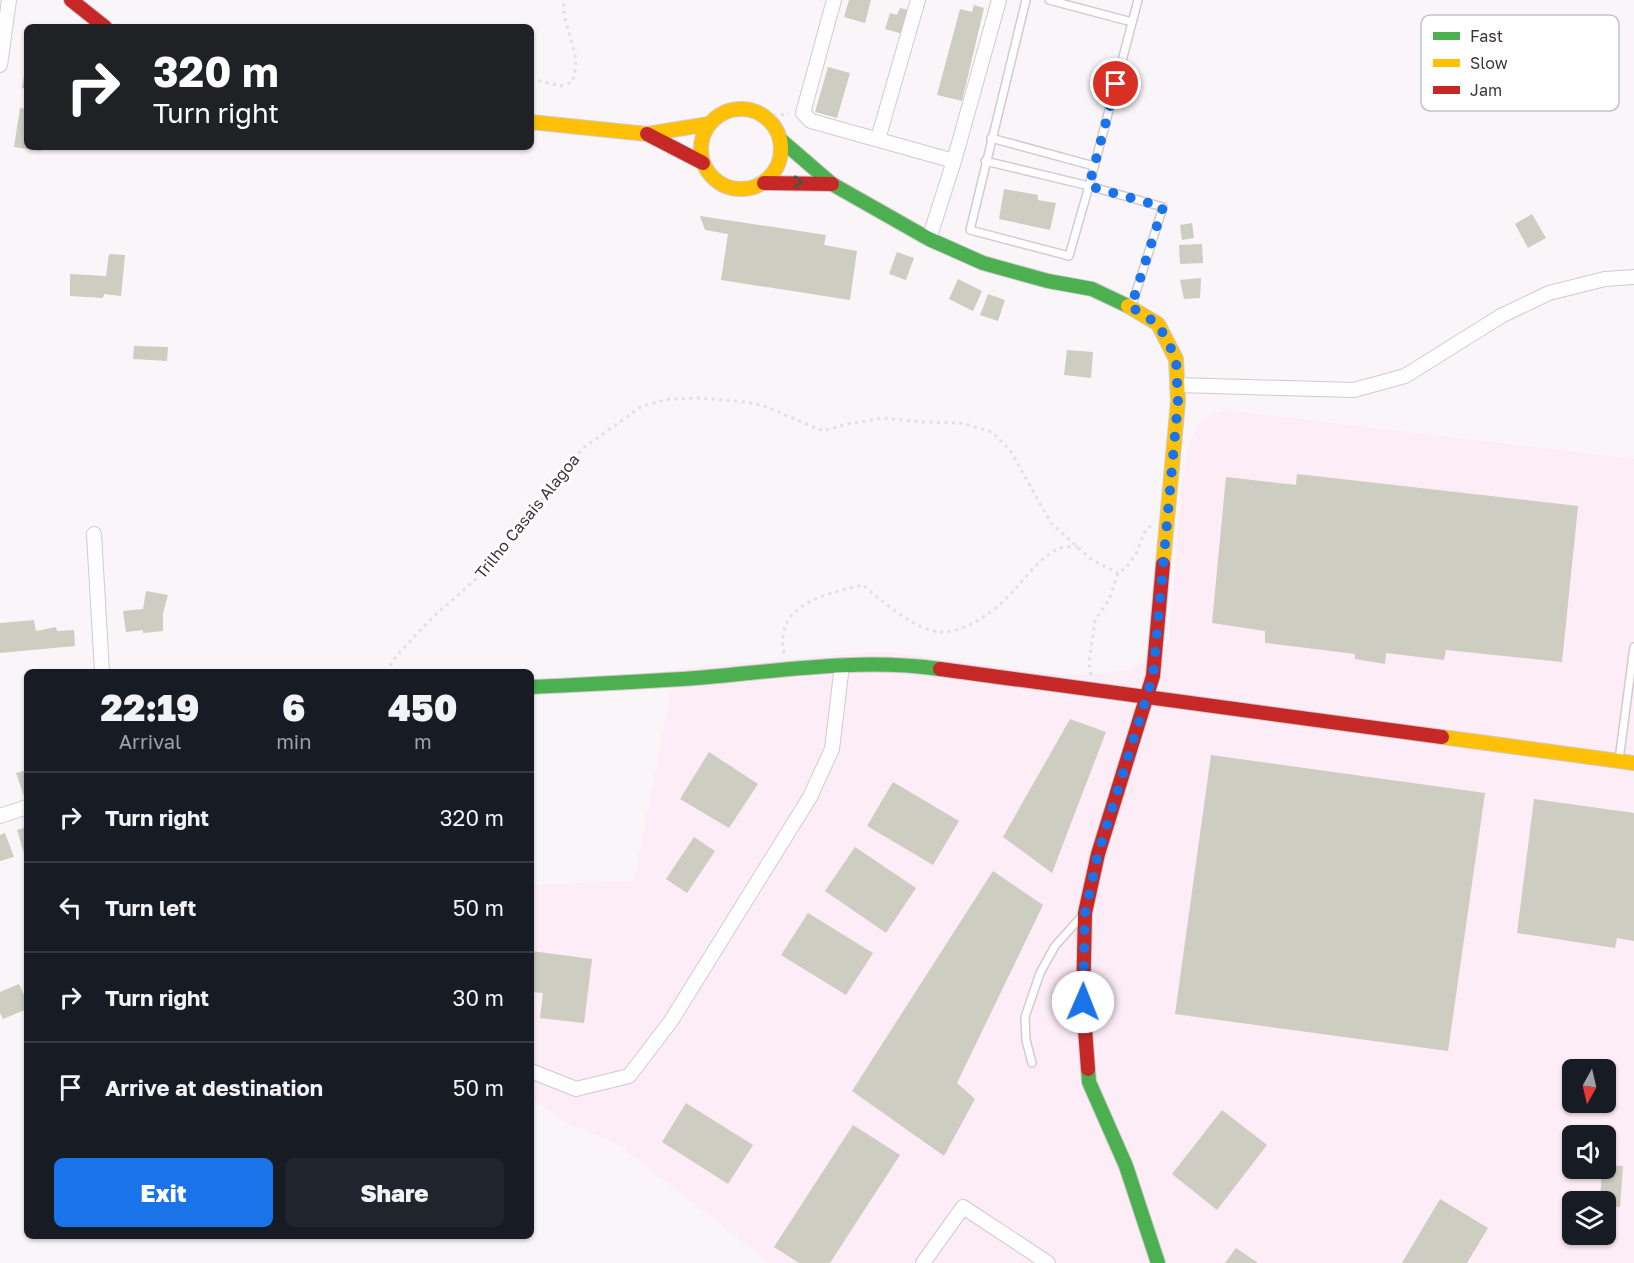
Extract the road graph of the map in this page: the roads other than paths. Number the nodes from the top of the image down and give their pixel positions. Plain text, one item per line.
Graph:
1 (71, 0) edge
2 (834, 0) edge
3 (918, 0) edge
4 (999, 0) edge
5 (1026, 0) edge
6 (1049, 0) edge
7 (1083, 0) edge
8 (1138, 0) edge
9 (6, 1) edge
10 (1081, 9) junction
11 (1132, 22) junction
12 (101, 24) edge
13 (0, 65) edge
14 (534, 122) edge
15 (709, 124) junction
16 (647, 134) junction
17 (991, 138) junction
18 (878, 139) junction
19 (781, 140) junction
20 (954, 161) junction
21 (985, 161) junction
22 (703, 163) junction
23 (1094, 166) junction
24 (764, 183) junction
25 (832, 184) junction
26 (1089, 186) junction
27 (929, 238) junction
28 (1634, 277) edge
29 (1131, 307) junction
30 (1177, 385) junction
31 (93, 534) dead end
32 (1634, 647) edge
33 (842, 665) junction
34 (102, 669) edge
35 (534, 687) edge
36 (1148, 697) junction
37 (1619, 760) junction
38 (1634, 762) edge
39 (24, 808) edge
40 (0, 816) edge
41 (1085, 913) junction
42 (1032, 1063) dead end
43 (534, 1072) edge
44 (922, 1263) edge
45 (1048, 1263) edge
46 (1158, 1263) edge

1 - 12 street
2 - 18 street
3 - 18 street
4 - 20 street
5 - 17 lane
6 - 10 lane
7 - 10 lane
8 - 11 lane
9 - 13 street
10 - 11 lane
11 - 23 lane
14 - 16 street
15 - 16 street
15 - 19 street
15 - 22 street
16 - 22 street
17 - 21 lane
17 - 23 lane
18 - 20 street
19 - 24 street
19 - 25 street
20 - 27 street
21 - 26 lane
21 - 26 lane
22 - 24 street
23 - 26 lane
24 -> 25 street
25 - 27 street
26 - 29 lane
27 - 29 street
28 - 30 street
29 - 30 street
30 - 36 street
31 - 34 street
32 - 37 lane
33 - 35 street
33 - 36 street
33 - 43 street
36 - 37 street
36 - 41 street
37 - 38 street
39 - 40 street
41 - 42 lane
41 - 46 street
44 - 45 street

